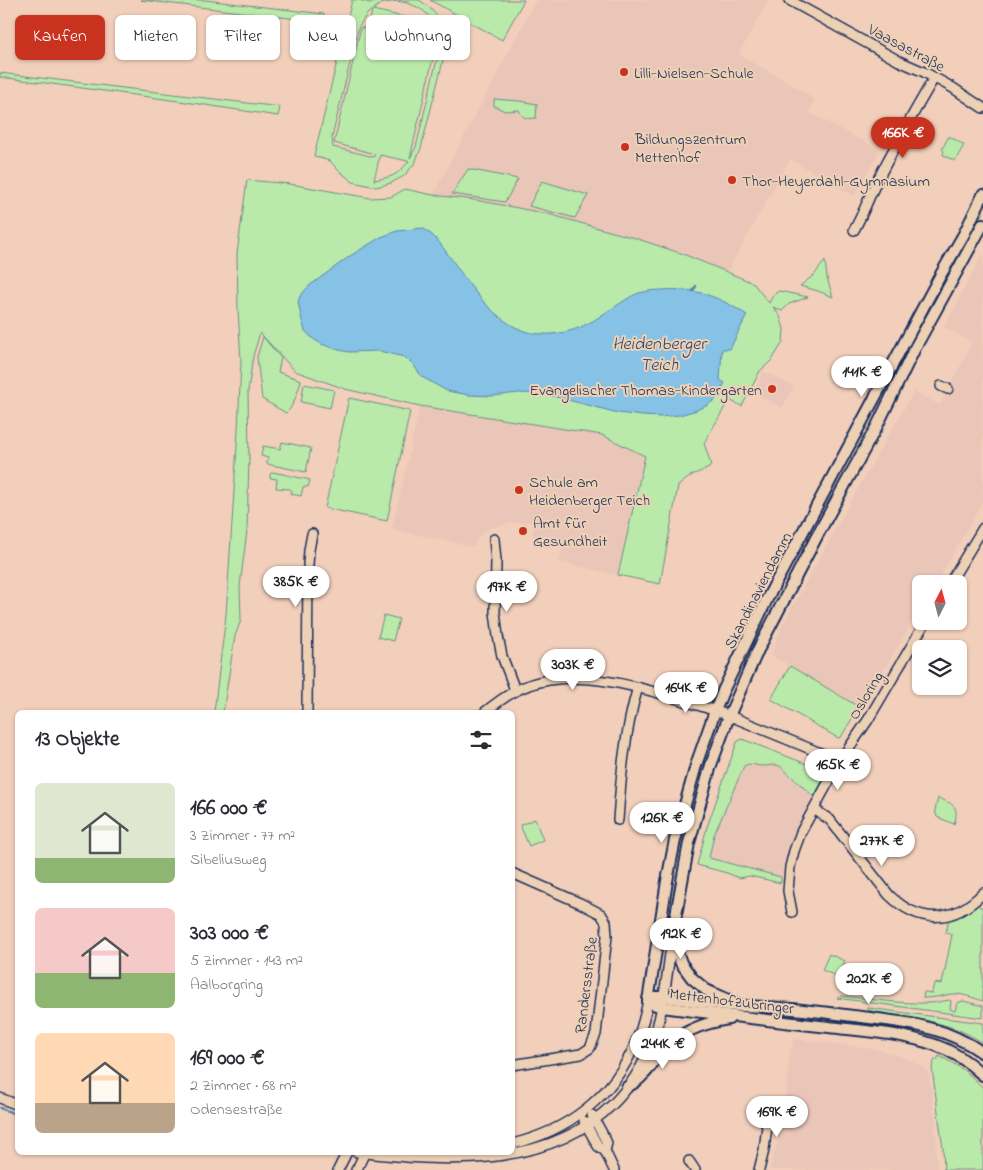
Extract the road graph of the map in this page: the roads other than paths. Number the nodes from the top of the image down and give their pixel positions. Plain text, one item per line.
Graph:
1 (789, 0) edge
2 (934, 78) junction
3 (983, 108) edge
4 (983, 195) edge
5 (983, 224) edge
6 (854, 230) dead end
7 (983, 528) edge
8 (312, 534) dead end
9 (494, 539) dead end
10 (954, 575) edge
11 (921, 630) edge
12 (638, 687) junction
13 (515, 690) junction
14 (307, 710) edge
15 (488, 710) edge
16 (715, 711) junction
17 (729, 716) junction
18 (840, 762) junction
19 (814, 808) junction
20 (618, 820) dead end
21 (515, 874) edge
22 (983, 893) edge
23 (792, 912) dead end
24 (672, 937) junction
25 (648, 1000) junction
26 (663, 1002) junction
27 (742, 1006) junction
28 (740, 1017) junction
29 (983, 1053) edge
30 (515, 1064) edge
31 (983, 1075) edge
32 (628, 1087) junction
33 (0, 1098) edge
34 (15, 1104) edge
35 (587, 1108) junction
36 (759, 1111) dead end
37 (579, 1115) junction
38 (595, 1120) junction
39 (587, 1126) junction
40 (515, 1143) edge
41 (606, 1152) junction
42 (515, 1154) edge
43 (346, 1155) edge
44 (362, 1155) edge
45 (414, 1155) edge
46 (509, 1155) edge
47 (440, 1156) edge
48 (452, 1156) edge
49 (689, 1161) dead end
50 (338, 1170) edge
51 (356, 1170) edge
52 (614, 1170) edge
53 (695, 1170) edge
54 (758, 1170) edge

1 - 2 street, Vaasastraße
2 - 3 street, Vaasastraße
2 - 6 street
4 - 16 main road, Skandinaviendamm
5 - 17 main road, Skandinaviendamm
7 - 10 street
8 - 14 street
9 - 13 street
11 - 18 street, Osloring
12 - 13 street
12 - 16 street
12 - 20 street
13 - 15 street
16 - 17 street
16 - 25 main road, Skandinaviendamm
17 - 18 street
17 - 24 main road, Skandinaviendamm
18 - 19 street, Osloring
19 - 22 street
19 - 23 street, Osloring
21 - 30 street, Randersstraße
24 - 26 street, Skandinaviendamm
24 - 27 main road
25 - 26 main road, Mettenhofzubringer
25 - 35 street, Skandinaviendamm
26 - 27 main road, Mettenhofzubringer
26 - 28 main road, Mettenhofzubringer
26 - 32 street, Skandinaviendamm
27 - 29 main road, Mettenhofzubringer
28 - 31 main road, Mettenhofzubringer
28 - 32 main road
32 - 38 street, Skandinaviendamm
33 - 34 street
35 - 37 street, Skandinaviendamm
35 - 38 street
36 - 54 street
37 - 39 street
37 - 40 street, Skandinaviendamm
38 - 39 street, Skandinaviendamm
38 - 41 street
39 - 41 street
39 - 42 street, Skandinaviendamm
41 - 52 street
43 - 50 street
44 - 51 street
45 - 47 street, Skandinaviendamm
46 - 48 street, Skandinaviendamm
47 - 48 street, Skandinaviendamm
49 - 53 street

